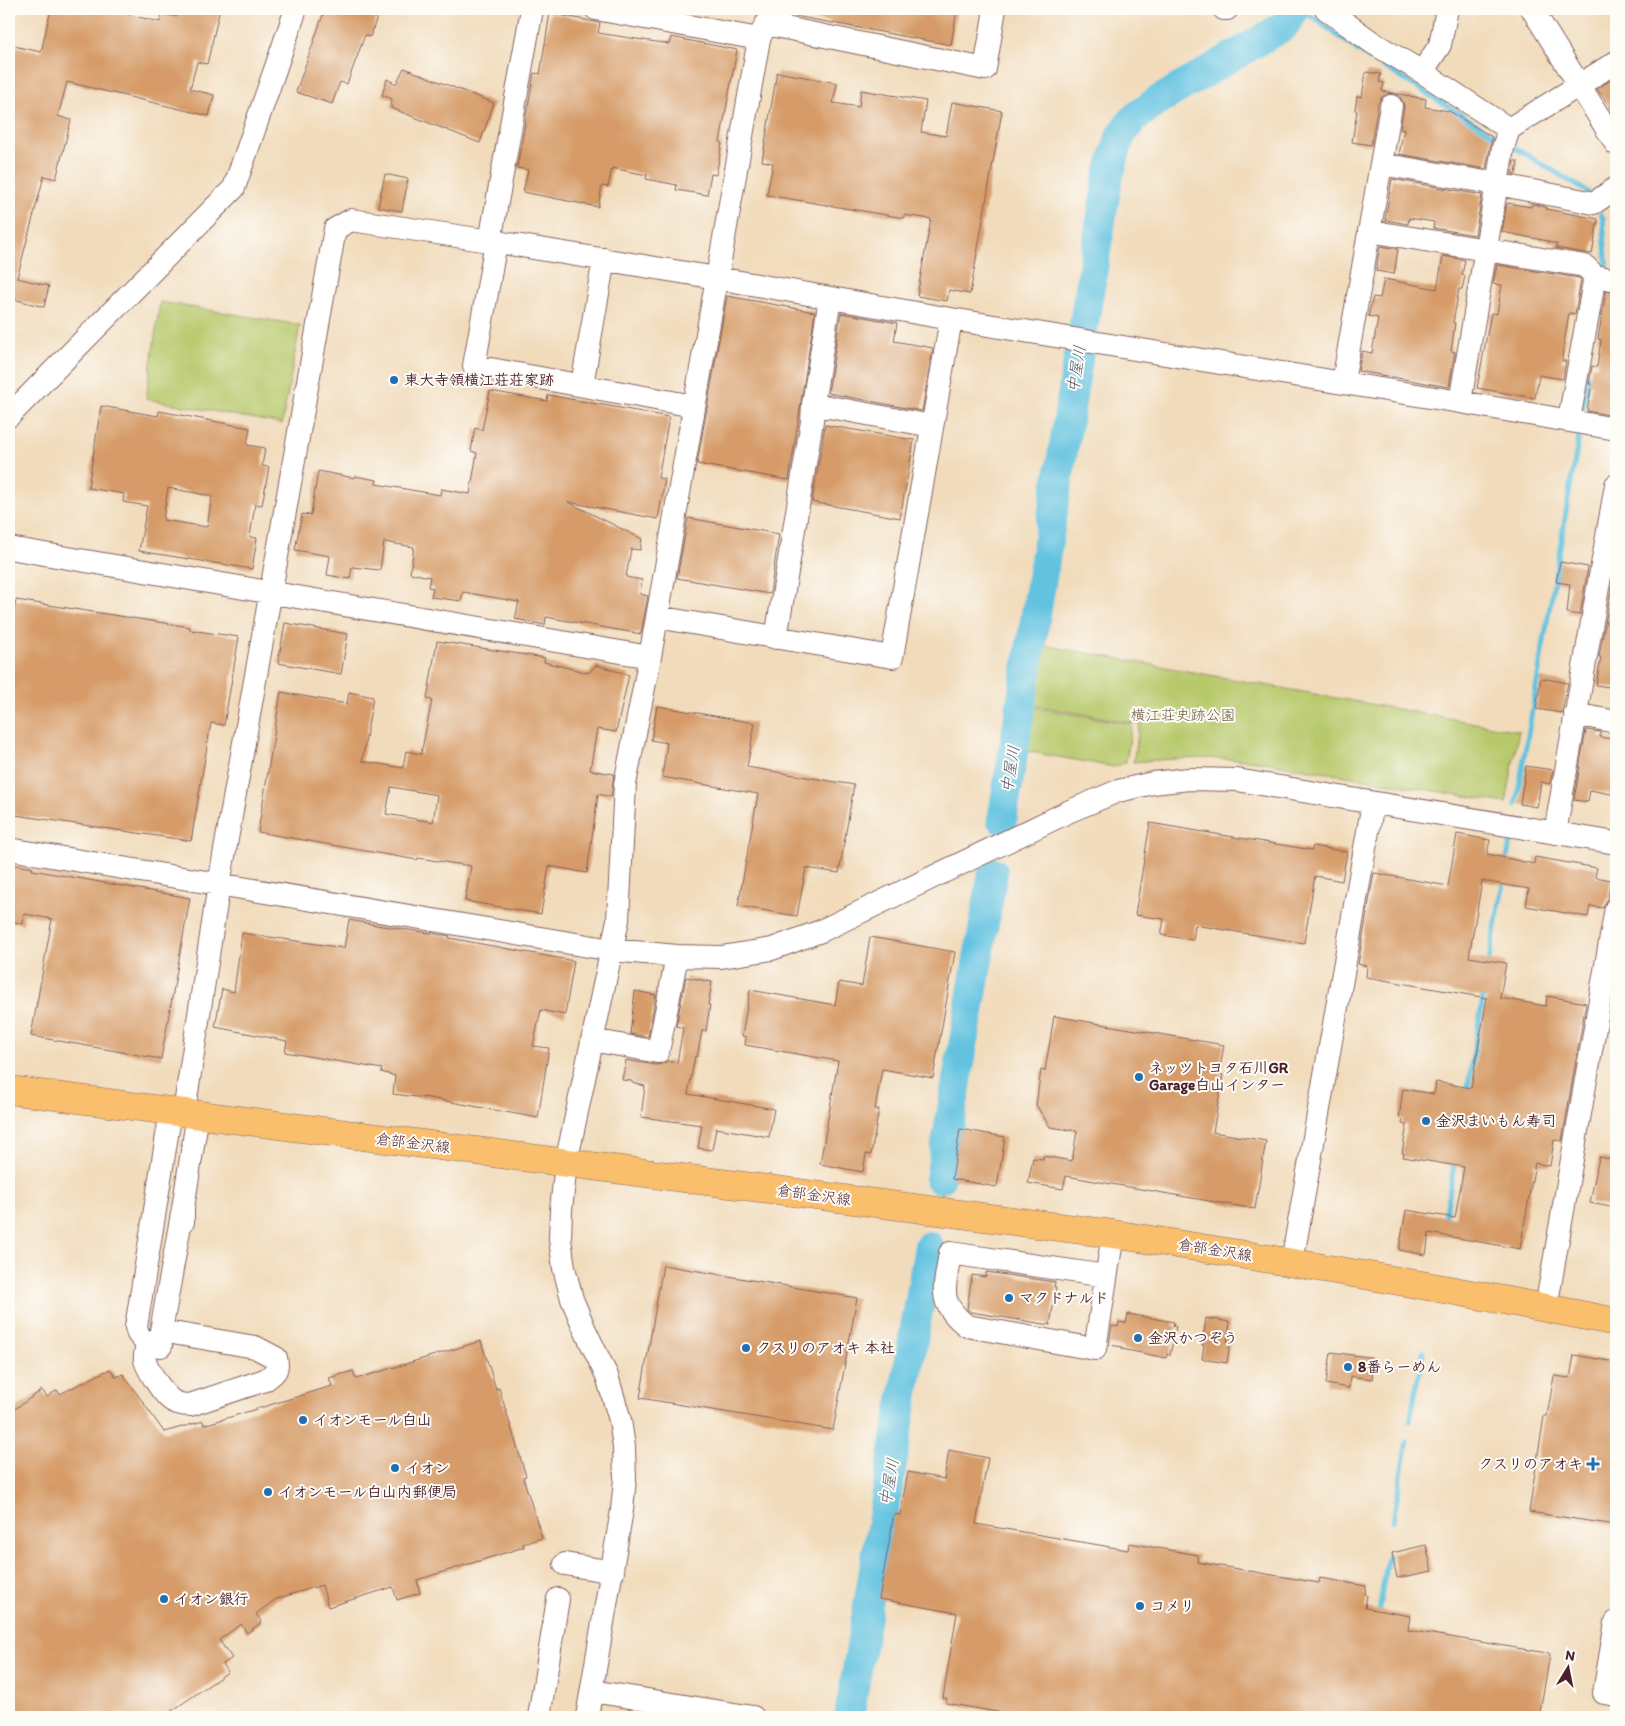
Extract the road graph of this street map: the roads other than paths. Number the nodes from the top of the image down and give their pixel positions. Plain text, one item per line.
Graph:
1 (296, 9) edge
2 (532, 9) edge
3 (596, 9) edge
4 (995, 9) edge
5 (1326, 9) edge
6 (1447, 9) edge
7 (1532, 9) edge
8 (764, 24) edge
9 (1616, 62) edge
10 (1422, 72) junction
11 (1580, 85) junction
12 (1391, 106) dead end
13 (1509, 130) junction
14 (1616, 144) edge
15 (1381, 164) junction
16 (1497, 184) junction
17 (1616, 188) edge
18 (1369, 231) junction
19 (493, 241) junction
20 (1486, 251) junction
21 (604, 259) junction
22 (717, 278) junction
23 (1605, 278) edge
24 (830, 298) junction
25 (950, 319) junction
26 (1343, 382) junction
27 (582, 385) junction
28 (1460, 402) junction
29 (813, 404) junction
30 (694, 406) junction
31 (9, 416) edge
32 (1569, 420) junction
33 (932, 426) junction
34 (1616, 429) edge
35 (1616, 484) edge
36 (9, 548) edge
37 (270, 591) junction
38 (657, 617) junction
39 (776, 638) junction
40 (650, 657) junction
41 (1575, 714) junction
42 (1616, 722) edge
43 (1373, 803) junction
44 (1555, 833) junction
45 (1616, 843) edge
46 (9, 849) edge
47 (218, 884) junction
48 (1616, 908) edge
49 (612, 950) junction
50 (677, 956) junction
51 (592, 1040) junction
52 (9, 1090) edge
53 (184, 1113) junction
54 (566, 1163) junction
55 (1113, 1234) junction
56 (1292, 1262) junction
57 (1106, 1276) junction
58 (1546, 1308) junction
59 (1616, 1322) edge
60 (147, 1344) junction
61 (276, 1358) junction
62 (565, 1564) dead end
63 (613, 1572) junction
64 (558, 1599) dead end
65 (1616, 1622) edge
66 (592, 1691) junction
67 (1616, 1695) edge
68 (539, 1717) edge
69 (587, 1717) edge
70 (753, 1717) edge

1 - 31 street
2 - 19 street
3 - 8 street
4 - 8 street
5 - 10 street
6 - 10 street
7 - 11 street
8 - 22 street
9 - 11 street
10 - 13 street
11 - 13 street
11 - 14 street
12 - 15 street
13 - 16 street
15 - 16 street
15 - 18 street
16 - 17 street
16 - 20 street
18 - 20 street
18 - 26 street
19 - 21 street
19 - 27 street
19 - 37 street
20 - 23 street
20 - 28 street
21 - 22 street
21 - 27 street
22 - 24 street
22 - 30 street
23 - 32 street
24 - 25 street
24 - 29 street
25 - 26 street
25 - 33 street
26 - 28 street
27 - 30 street
28 - 32 street
29 - 33 street
29 - 39 street
30 - 38 street
32 - 34 street
33 - 39 street
35 - 41 street
36 - 37 street
37 - 40 street
37 - 47 street
38 - 39 street
38 - 40 street
40 - 49 street
41 - 42 street
41 - 44 street
43 - 44 street
43 - 50 street
43 - 56 street
44 - 45 street
46 - 47 street
47 - 49 street
47 - 53 street
48 - 58 street
49 - 50 street
49 - 51 street
50 - 51 street
51 - 54 street
52 - 53 main road, 倉部金沢線
53 - 54 main road, 倉部金沢線
53 - 60 street
53 - 61 street
54 - 55 main road, 倉部金沢線
54 - 63 street
55 - 56 main road, 倉部金沢線
55 - 57 street
56 - 58 main road, 倉部金沢線
57 - 57 street
58 - 59 main road, 倉部金沢線
60 - 61 street
60 - 61 street
62 - 63 street
63 - 66 street
64 - 68 street
65 - 67 street
66 - 69 street
66 - 70 street

